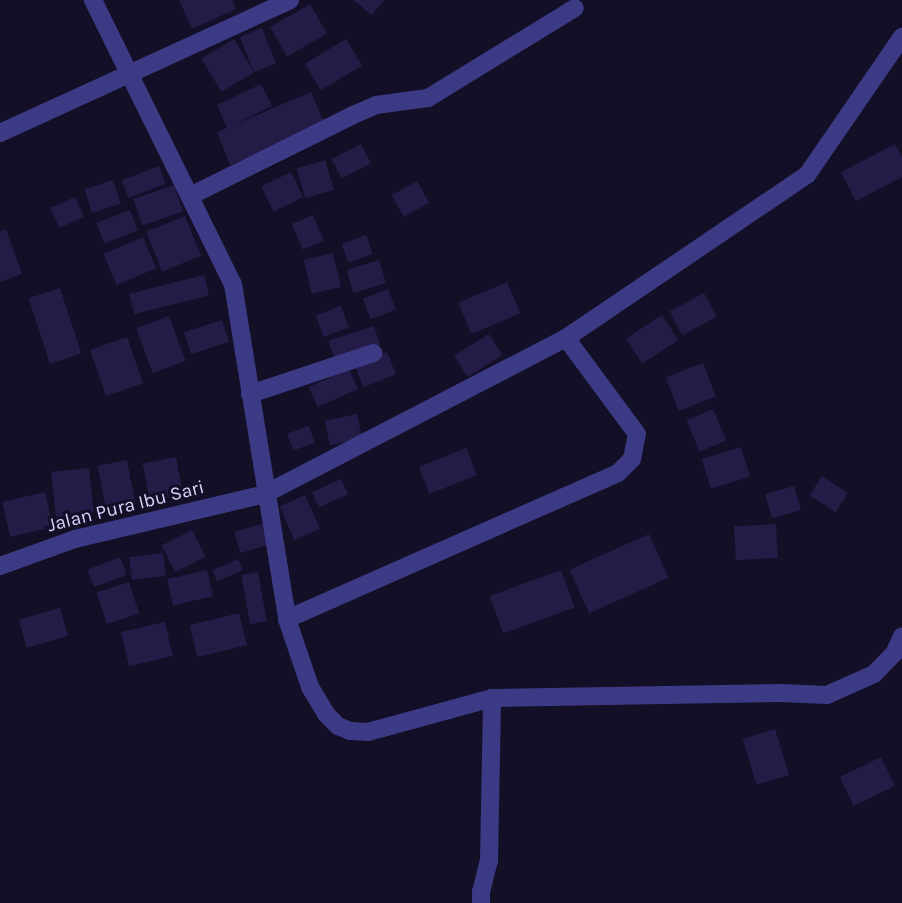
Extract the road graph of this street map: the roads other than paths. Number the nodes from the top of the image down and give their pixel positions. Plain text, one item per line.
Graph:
1 (93, 0) edge
2 (290, 0) edge
3 (575, 8) dead end
4 (902, 37) edge
5 (131, 74) junction
6 (0, 132) edge
7 (190, 195) junction
8 (566, 338) junction
9 (373, 353) dead end
10 (250, 394) junction
11 (265, 494) junction
12 (0, 566) edge
13 (287, 619) junction
14 (902, 636) edge
15 (492, 698) junction
16 (478, 899) edge

1 - 5 street
2 - 5 street
3 - 7 street
4 - 8 street, Jalan Pura Ibu Sari
5 - 6 street
5 - 7 street
7 - 10 street
8 - 11 street, Jalan Pura Ibu Sari
8 - 13 street
9 - 10 street
10 - 11 street
11 - 12 street, Jalan Pura Ibu Sari
11 - 13 street
13 - 15 street
14 - 15 street
15 - 16 street

